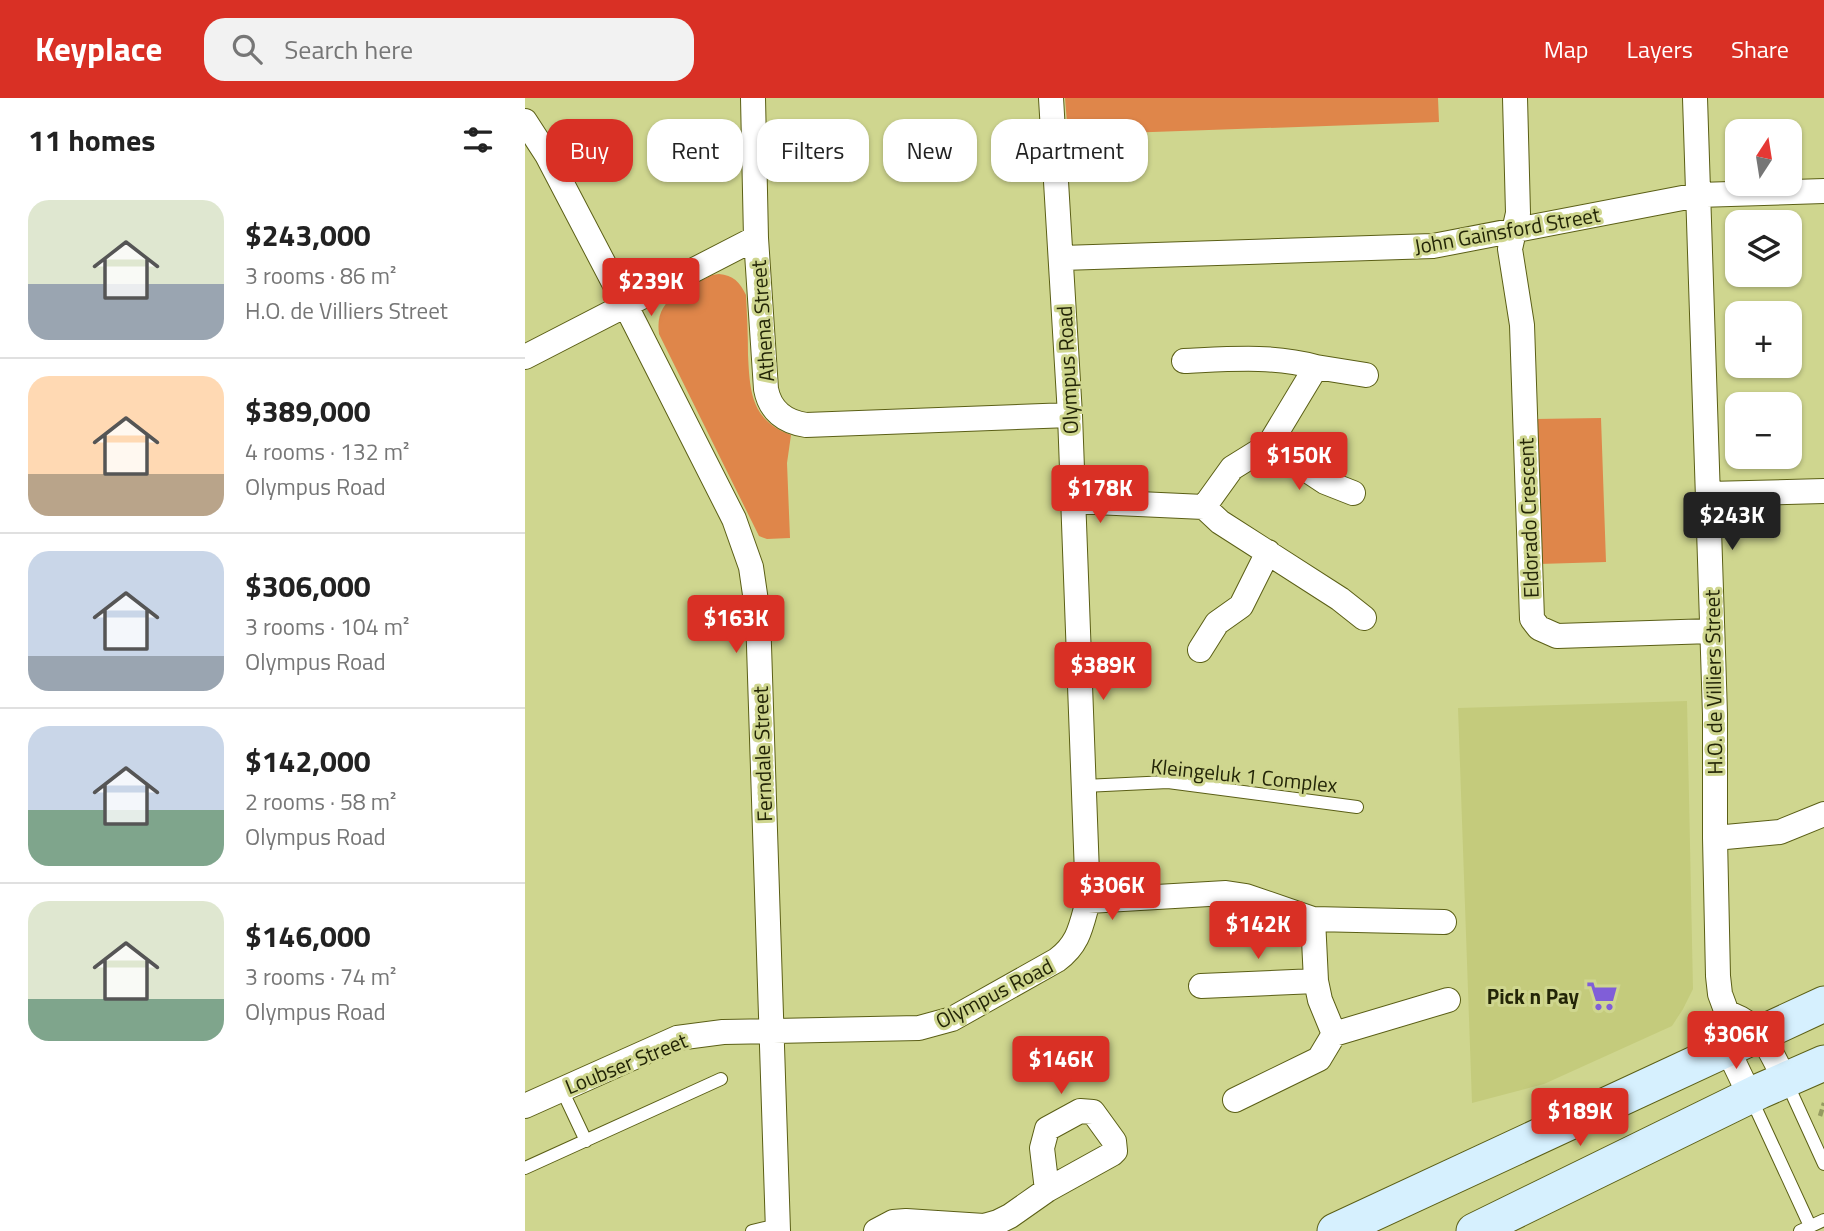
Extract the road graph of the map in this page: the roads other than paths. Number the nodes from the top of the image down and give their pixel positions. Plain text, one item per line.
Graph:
1 (753, 98) edge
2 (1051, 98) edge
3 (1515, 98) edge
4 (1695, 98) edge
5 (525, 121) edge
6 (1824, 191) edge
7 (1698, 195) junction
8 (1514, 231) junction
9 (756, 238) junction
10 (1062, 258) junction
11 (626, 306) junction
12 (525, 357) edge
13 (1184, 361) dead end
14 (1317, 367) junction
15 (1366, 374) dead end
16 (1070, 415) junction
17 (1269, 445) junction
18 (1824, 491) edge
19 (1353, 493) dead end
20 (1708, 494) junction
21 (1073, 501) junction
22 (1204, 506) junction
23 (1268, 552) junction
24 (1364, 618) dead end
25 (1713, 631) junction
26 (1200, 650) dead end
27 (1084, 786) junction
28 (1357, 807) dead end
29 (1824, 814) edge
30 (1715, 838) junction
31 (1088, 901) junction
32 (1313, 919) junction
33 (1444, 922) dead end
34 (1316, 982) junction
35 (1201, 986) dead end
36 (1448, 1000) dead end
37 (1824, 1004) edge
38 (1727, 1013) junction
39 (772, 1032) junction
40 (1761, 1033) junction
41 (1334, 1034) junction
42 (1727, 1048) junction
43 (1824, 1063) edge
44 (721, 1079) dead end
45 (1785, 1080) junction
46 (562, 1090) junction
47 (1750, 1096) junction
48 (1235, 1100) dead end
49 (525, 1106) edge
50 (586, 1141) junction
51 (1824, 1164) edge
52 (525, 1168) edge
53 (1047, 1190) dead end
54 (1824, 1220) edge
55 (778, 1228) edge
56 (1805, 1229) edge
57 (752, 1231) edge
58 (876, 1231) edge
59 (1335, 1231) edge
60 (1474, 1231) edge

1 - 9 street, Athena Street
2 - 10 street, Olympus Road
3 - 8 street
4 - 7 street, H.O. de Villiers Street
5 - 11 street, Ferndale Street
6 - 7 street, John Gainsford Street
7 - 8 street, John Gainsford Street
7 - 20 street, H.O. de Villiers Street
8 - 10 street, John Gainsford Street
8 - 25 street, Eldorado Crescent
9 - 11 street
9 - 16 street, Athena Street
10 - 16 street, Olympus Road
11 - 12 street
11 - 39 street, Ferndale Street
13 - 14 street
14 - 15 street
14 - 17 street
16 - 21 street, Olympus Road
17 - 19 street
17 - 22 street
18 - 20 street
20 - 25 street, H.O. de Villiers Street
21 - 22 street
21 - 27 street, Olympus Road
22 - 23 street
23 - 24 street
23 - 26 street
25 - 30 street, H.O. de Villiers Street
27 - 28 lane, Kleingeluk 1 Complex
27 - 31 street, Olympus Road
29 - 30 street
30 - 38 street, H.O. de Villiers Street
31 - 32 street
31 - 39 street, Olympus Road
32 - 33 street
32 - 34 street
34 - 35 street
34 - 41 street
36 - 41 street
37 - 40 main road
38 - 40 street
38 - 42 street, H.O. de Villiers Street
39 - 46 street, Loubser Street
39 - 55 street, Ferndale Street
40 - 42 main road
40 - 45 street
41 - 48 street
42 - 47 street
42 - 59 main road
43 - 45 main road
44 - 50 lane
45 - 47 main road
45 - 51 lane
46 - 49 street, Loubser Street
46 - 50 lane
47 - 56 lane
47 - 60 main road
50 - 52 lane
53 - 58 street
54 - 56 lane
55 - 57 lane

